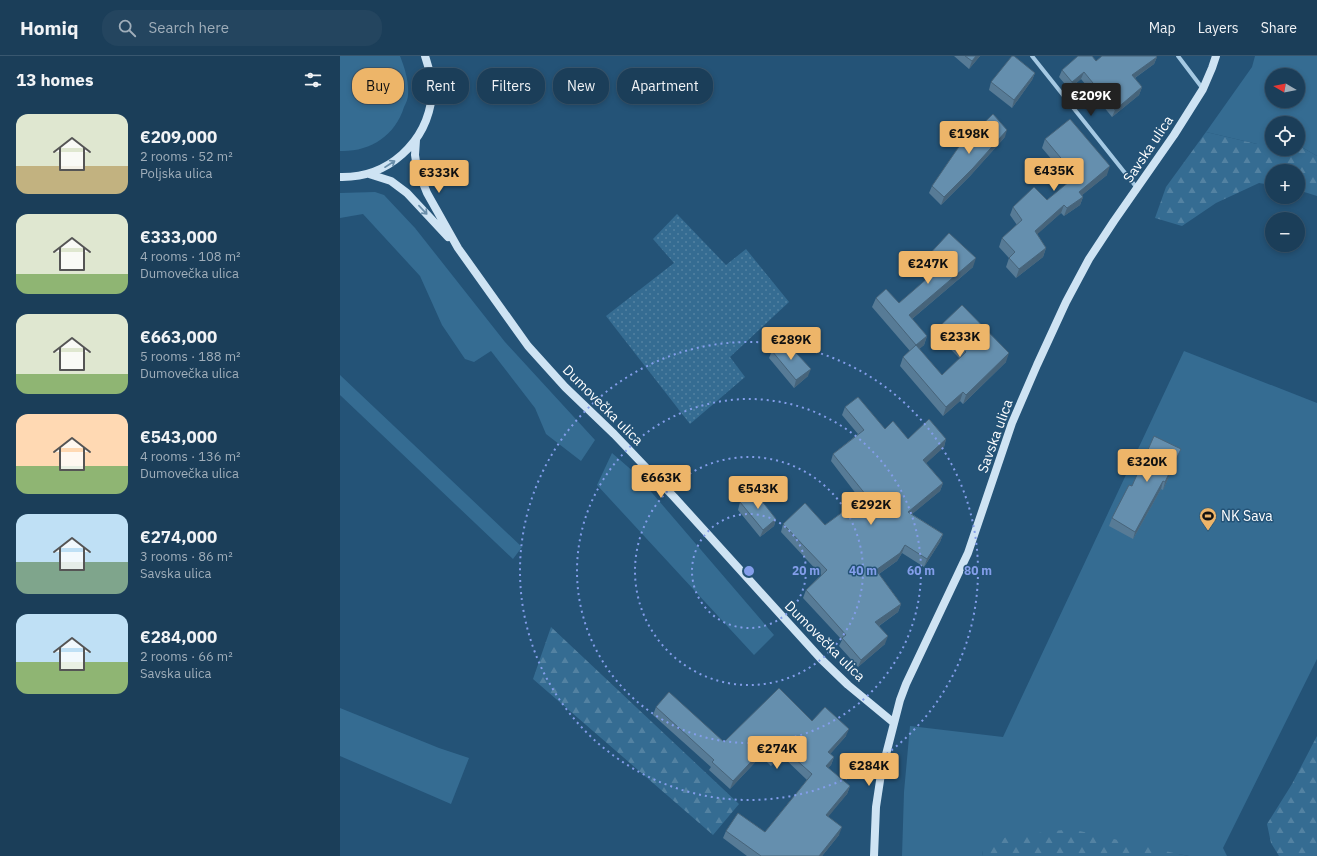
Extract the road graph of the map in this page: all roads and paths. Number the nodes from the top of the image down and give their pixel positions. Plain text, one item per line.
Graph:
1 (425, 56) edge
2 (1032, 56) edge
3 (1178, 56) edge
4 (1216, 56) edge
5 (1203, 89) junction
6 (416, 140) junction
7 (369, 174) junction
8 (340, 177) edge
9 (1137, 189) junction
10 (458, 248) junction
11 (894, 723) junction
12 (874, 856) edge

1 - 6 street
2 - 9 street
3 - 5 street
4 - 5 street, Savska ulica
5 - 9 street, Savska ulica
7 -> 6 street
6 - 10 street, Dumovečka ulica
7 - 8 street
7 -> 10 street, Dumovečka ulica
9 - 11 street, Savska ulica
10 - 11 street, Dumovečka ulica
11 - 12 street, Savska ulica

